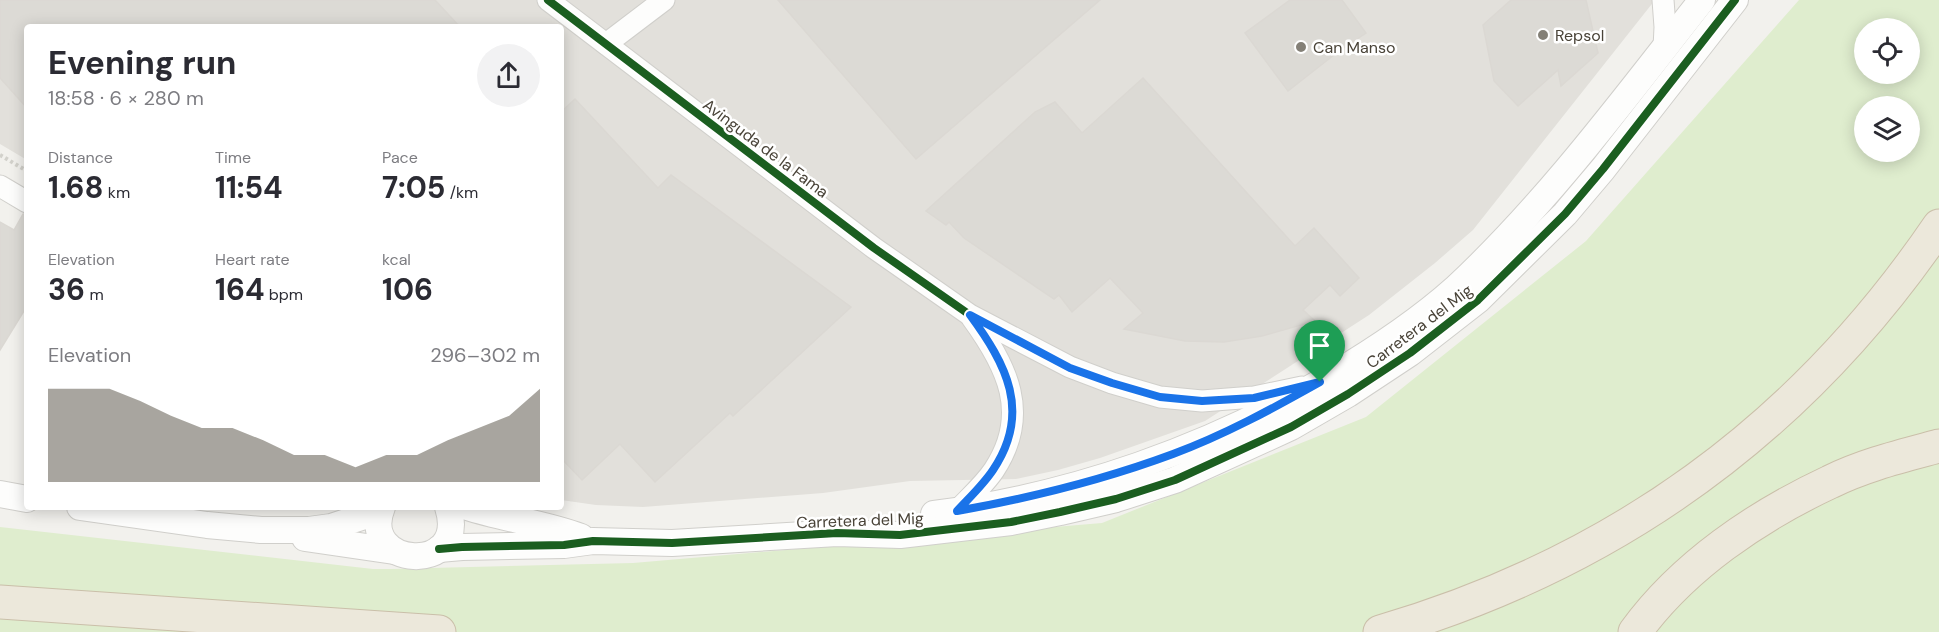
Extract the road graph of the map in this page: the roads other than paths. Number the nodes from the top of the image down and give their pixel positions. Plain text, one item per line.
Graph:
1 (548, 0) edge
2 (664, 0) edge
3 (1663, 0) edge
4 (1702, 0) edge
5 (1735, 0) edge
6 (606, 44) junction
7 (1664, 48) junction
8 (0, 186) edge
9 (24, 200) edge
10 (1939, 226) edge
11 (970, 315) junction
12 (1320, 382) junction
13 (1939, 447) edge
14 (0, 494) edge
15 (24, 498) edge
16 (102, 510) edge
17 (378, 510) edge
18 (381, 510) edge
19 (448, 510) edge
20 (477, 510) edge
21 (957, 511) junction
22 (261, 530) junction
23 (837, 533) junction
24 (592, 541) junction
25 (439, 549) junction
26 (394, 551) junction
27 (0, 602) edge
28 (439, 632) edge
29 (1380, 632) edge
30 (1635, 632) edge

1 - 6 street, Avinguda de la Fama
2 - 6 street
3 - 7 street
4 - 7 street, Carretera del Mig
5 - 23 street, Carretera del Mig
6 - 11 street, Avinguda de la Fama
7 - 12 street, Carretera del Mig
8 - 9 street
10 - 29 highway
11 - 12 street
11 - 21 street
12 - 21 street, Carretera del Mig
13 - 30 highway
14 - 15 street
16 - 22 street
17 - 22 street
18 - 26 street
19 - 25 street
20 - 24 street, Carretera del Mig
21 - 23 street, Carretera del Mig
22 - 26 street
23 - 24 street, Carretera del Mig
24 - 25 street, Carretera del Mig
25 - 26 street, Carretera del Mig
27 - 28 highway

